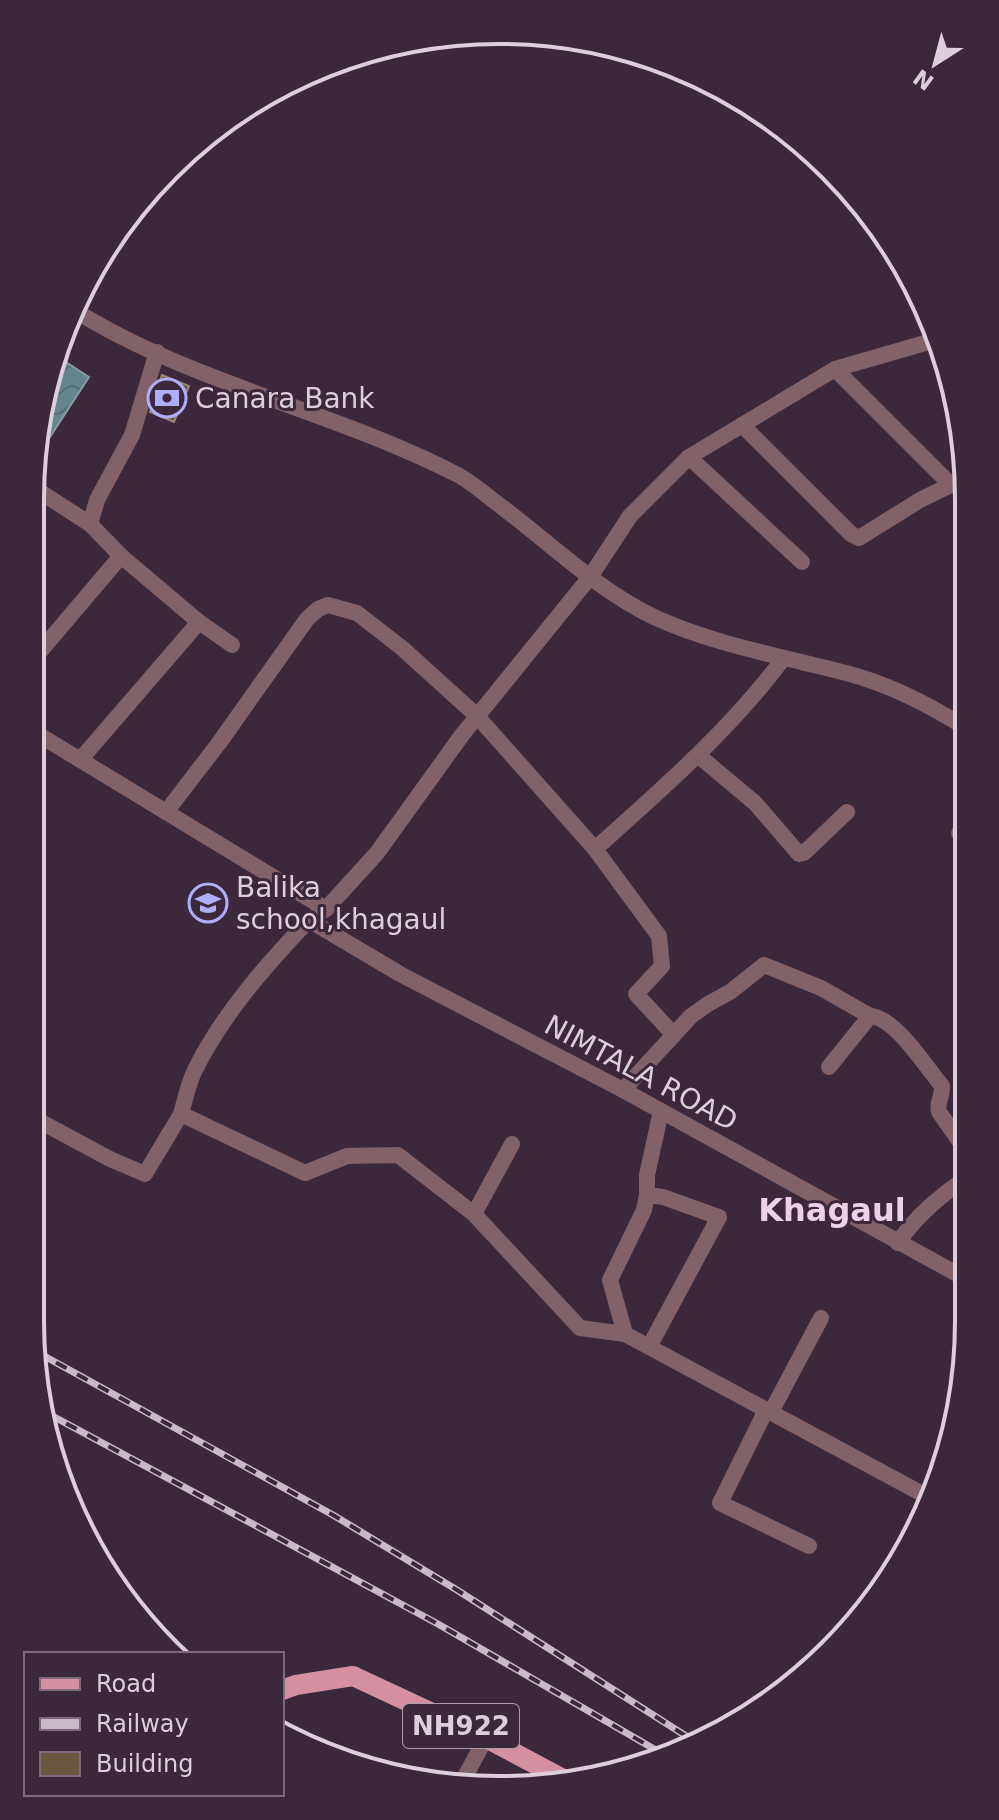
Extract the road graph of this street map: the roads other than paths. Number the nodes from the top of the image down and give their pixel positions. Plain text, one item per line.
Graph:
1 (83, 316) edge
2 (927, 342) edge
3 (157, 352) junction
4 (835, 369) junction
5 (742, 425) junction
6 (689, 457) junction
7 (954, 478) edge
8 (954, 483) edge
9 (44, 494) edge
10 (90, 524) junction
11 (121, 556) junction
12 (802, 562) dead end
13 (590, 577) junction
14 (199, 622) junction
15 (232, 645) dead end
16 (44, 647) edge
17 (783, 659) junction
18 (477, 716) junction
19 (955, 721) edge
20 (44, 738) edge
21 (699, 756) junction
22 (80, 760) junction
23 (166, 812) junction
24 (847, 812) dead end
25 (595, 849) junction
26 (326, 909) junction
27 (309, 920) junction
28 (870, 1016) junction
29 (674, 1035) junction
30 (829, 1067) dead end
31 (623, 1090) junction
32 (661, 1111) junction
33 (181, 1114) junction
34 (44, 1124) edge
35 (955, 1135) edge
36 (512, 1144) dead end
37 (955, 1186) edge
38 (647, 1195) junction
39 (474, 1214) junction
40 (898, 1243) junction
41 (955, 1273) edge
42 (821, 1318) dead end
43 (625, 1334) junction
44 (649, 1347) junction
45 (768, 1411) junction
46 (921, 1493) edge
47 (809, 1546) dead end
48 (284, 1689) edge
49 (486, 1738) junction
50 (551, 1773) edge
51 (466, 1775) edge

1 - 3 street
2 - 4 street
3 - 10 street
3 - 13 street
4 - 5 street
4 - 7 street
5 - 6 street
5 - 8 street
6 - 12 street
6 - 13 street
9 - 10 street
10 - 11 street
11 - 14 street
11 - 16 street
13 - 17 street
13 - 18 street
14 - 15 street
14 - 22 street
17 - 19 street
17 - 21 street
18 - 23 street
18 - 25 street
18 - 26 street
20 - 22 street
21 - 24 street
21 - 25 street
22 - 23 street
23 - 26 street
25 - 29 street
26 - 27 street
27 - 31 street, NIMTALA ROAD
27 - 33 street
28 - 29 street
28 - 30 street
28 - 35 street
29 - 31 street
31 - 32 street, NIMTALA ROAD
32 - 38 street
32 - 40 street, NIMTALA ROAD
33 - 34 street
33 - 39 street
36 - 39 street
37 - 40 street
38 - 43 street
38 - 44 street
39 - 43 street
40 - 41 street, NIMTALA ROAD
42 - 45 street
43 - 44 street
44 - 45 street
45 - 46 street
45 - 47 street
48 - 49 main road, NH922
49 - 50 main road, NH922
49 - 51 street

